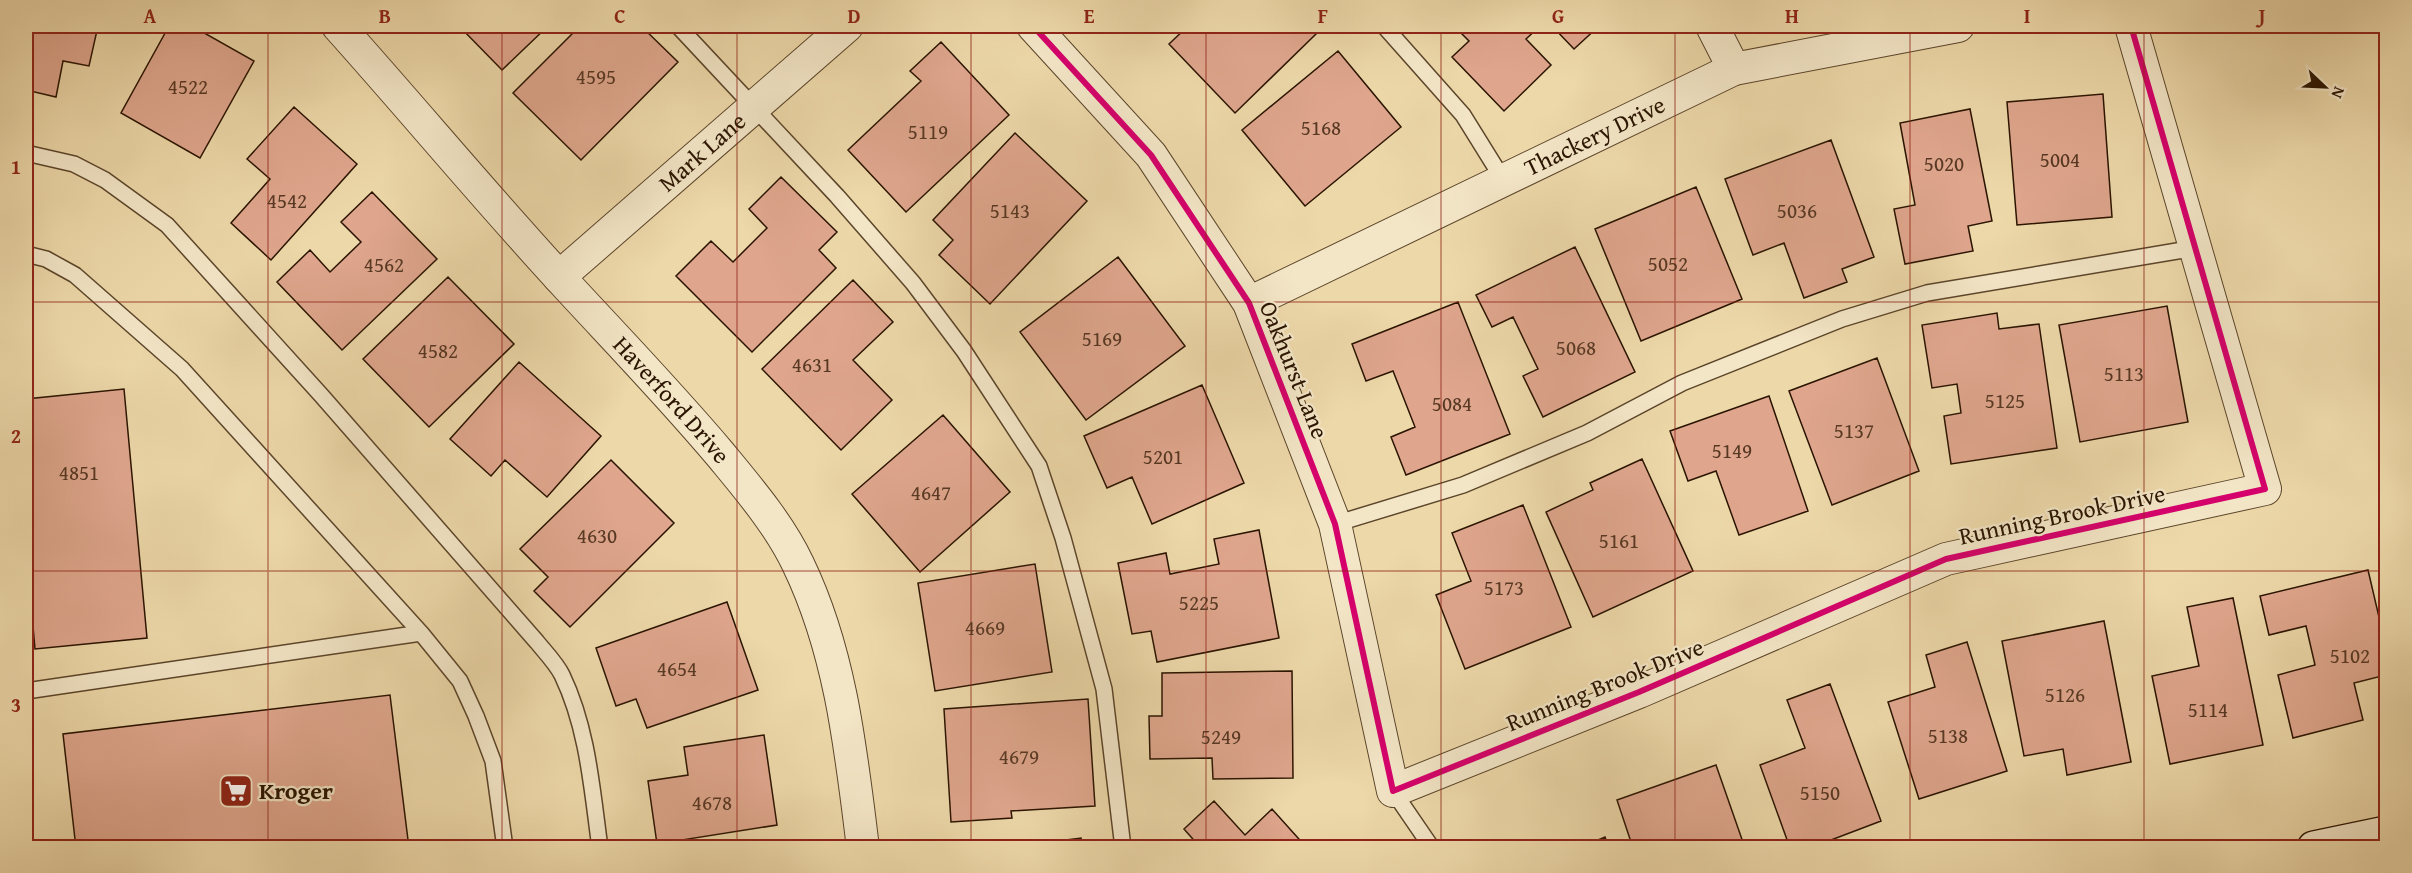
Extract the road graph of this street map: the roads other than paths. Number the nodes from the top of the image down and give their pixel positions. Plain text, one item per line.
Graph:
1 (338, 26) edge
2 (678, 26) edge
3 (847, 26) edge
4 (1033, 26) edge
5 (1384, 26) edge
6 (1712, 26) edge
7 (1958, 26) edge
8 (2131, 26) edge
9 (1734, 69) junction
10 (754, 108) junction
11 (26, 153) edge
12 (1504, 181) junction
13 (2195, 248) junction
14 (26, 254) edge
15 (559, 277) junction
16 (1250, 303) junction
17 (1335, 524) junction
18 (421, 633) junction
19 (26, 691) edge
20 (1393, 791) junction
21 (2386, 833) edge
22 (505, 848) edge
23 (600, 848) edge
24 (863, 848) edge
25 (1123, 848) edge
26 (1432, 848) edge
27 (2314, 848) edge

1 - 15 street, Haverford Drive
2 - 10 lane
3 - 10 street, Mark Lane
4 - 16 street, Oakhurst Lane
5 - 12 lane
6 - 9 street
7 - 9 street, Thackery Drive
8 - 13 street, Running Brook Drive
9 - 12 street, Thackery Drive
10 - 15 street, Mark Lane
10 - 25 lane
11 - 23 lane
12 - 16 street, Thackery Drive
13 - 17 lane
13 - 20 street, Running Brook Drive
14 - 18 lane
15 - 24 street, Haverford Drive
16 - 17 street, Oakhurst Lane
17 - 20 street, Oakhurst Lane
18 - 19 lane
18 - 22 lane
20 - 26 lane
21 - 27 main road

